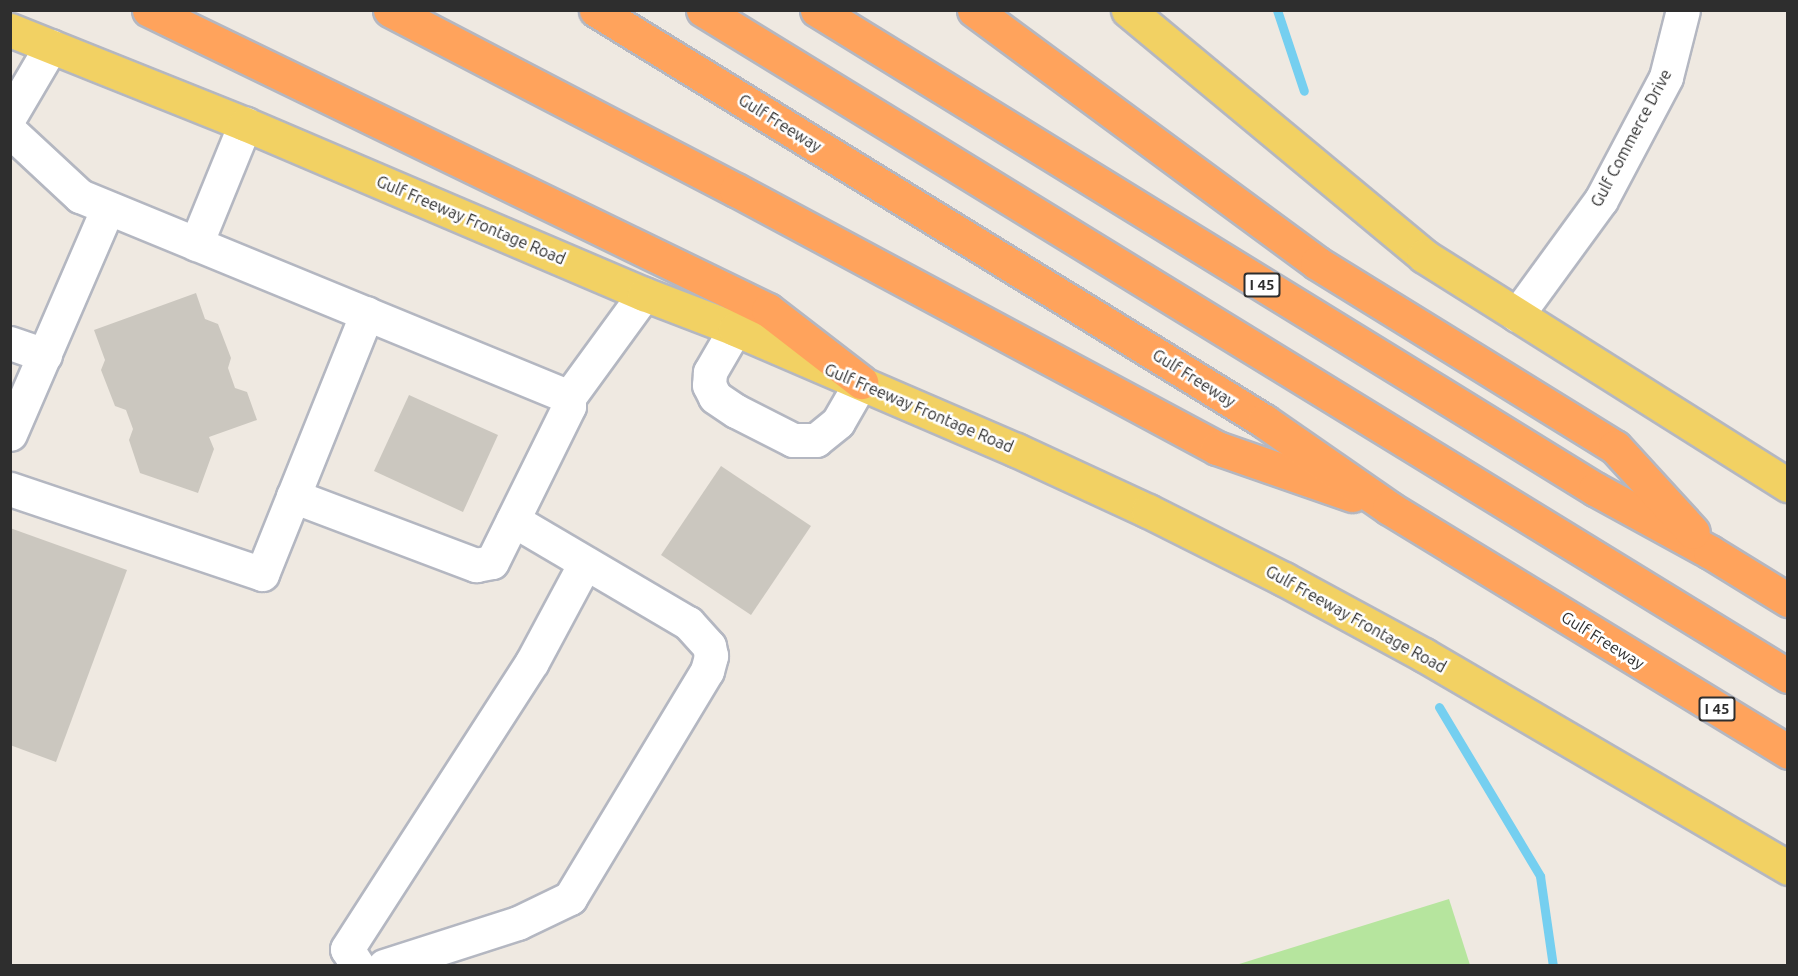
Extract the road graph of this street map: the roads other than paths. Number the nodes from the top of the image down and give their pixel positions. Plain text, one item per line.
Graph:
1 (149, 10) edge
2 (390, 10) edge
3 (596, 10) edge
4 (703, 10) edge
5 (818, 10) edge
6 (974, 10) edge
7 (1128, 10) edge
8 (1683, 10) edge
9 (10, 30) edge
10 (51, 46) junction
11 (10, 116) edge
12 (245, 124) junction
13 (10, 130) edge
14 (108, 208) junction
15 (196, 244) junction
16 (644, 294) junction
17 (367, 313) junction
18 (1517, 315) junction
19 (735, 329) junction
20 (10, 343) edge
21 (45, 355) junction
22 (861, 382) junction
23 (569, 397) junction
24 (10, 434) edge
25 (1788, 486) edge
26 (10, 489) edge
27 (293, 496) junction
28 (1389, 508) junction
29 (513, 520) junction
30 (1710, 552) junction
31 (585, 563) junction
32 (1788, 600) edge
33 (1788, 676) edge
34 (1788, 752) edge
35 (1788, 868) edge
36 (358, 966) edge
37 (384, 966) edge

1 - 22 highway
2 - 28 highway
3 - 28 highway, Gulf Freeway / I 45
4 - 33 highway
5 - 30 highway, I 45
6 - 30 highway
7 - 18 main road
8 - 18 street, Gulf Commerce Drive
9 - 10 main road, Gulf Freeway Frontage Road
10 - 11 street
10 - 12 main road, Gulf Freeway Frontage Road
12 - 15 street
12 - 16 main road, Gulf Freeway Frontage Road
13 - 14 street
14 - 15 street
14 - 21 street
15 - 17 street
16 - 19 main road, Gulf Freeway Frontage Road
16 - 23 street
17 - 23 street
17 - 27 street
18 - 25 main road
19 - 22 main road, Gulf Freeway Frontage Road
19 - 22 street
20 - 21 street
21 - 24 street
22 - 35 main road, Gulf Freeway Frontage Road
23 - 29 street
26 - 27 street
27 - 29 street
28 - 34 highway, Gulf Freeway / I 45
29 - 31 street
30 - 32 highway, I 45
31 - 36 street
31 - 37 street

